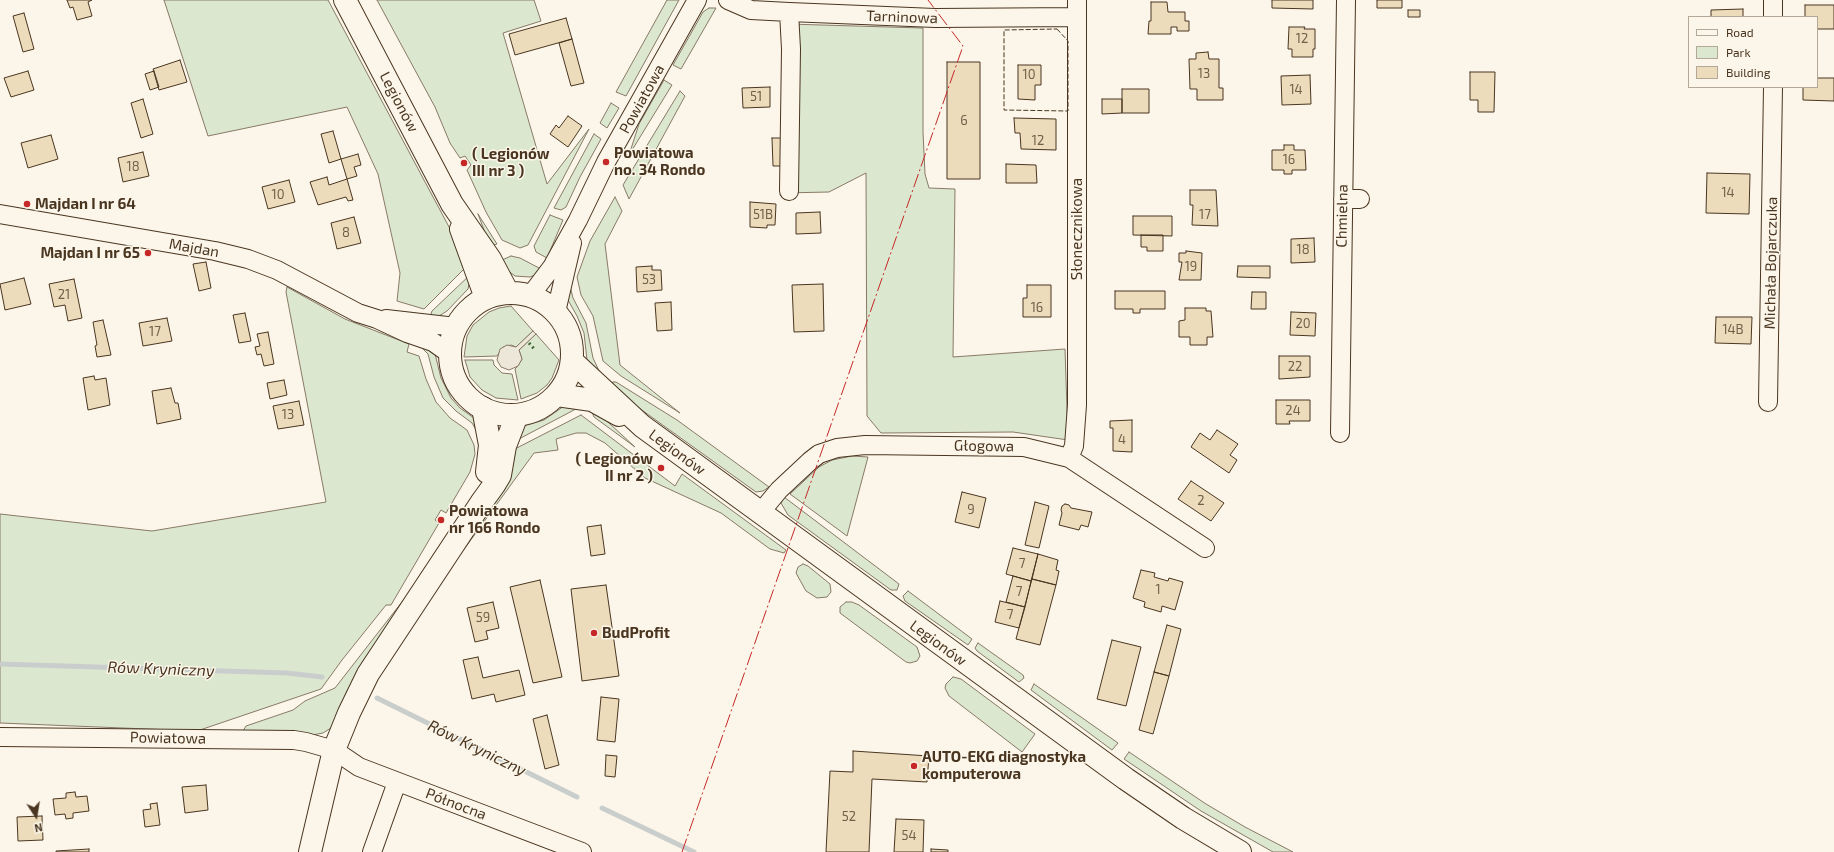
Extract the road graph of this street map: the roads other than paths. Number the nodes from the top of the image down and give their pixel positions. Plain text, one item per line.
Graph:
1 (345, 0) edge
2 (697, 0) edge
3 (728, 0) edge
4 (1346, 0) edge
5 (1774, 0) edge
6 (1077, 9) edge
7 (789, 12) junction
8 (1773, 16) edge
9 (1773, 88) edge
10 (789, 191) dead end
11 (1343, 199) junction
12 (1360, 199) dead end
13 (452, 204) junction
14 (0, 214) edge
15 (578, 220) junction
16 (508, 293) junction
17 (530, 296) junction
18 (486, 298) junction
19 (556, 312) junction
20 (377, 319) junction
21 (456, 327) junction
22 (450, 354) junction
23 (572, 360) junction
24 (557, 395) junction
25 (1768, 402) dead end
26 (483, 408) junction
27 (517, 415) junction
28 (642, 426) junction
29 (1340, 433) dead end
30 (1069, 458) junction
31 (481, 503) junction
32 (760, 513) junction
33 (1205, 548) dead end
34 (0, 737) edge
35 (334, 750) junction
36 (397, 782) junction
37 (310, 852) edge
38 (372, 852) edge
39 (582, 852) edge
40 (1240, 852) edge

1 - 13 main road, Legionów
2 - 15 street, Powiatowa
3 - 7 street, Tarninowa
4 - 11 street, Chmielna
5 - 8 street
6 - 7 street, Tarninowa
6 - 30 street, Słonecznikowa
7 - 10 street
9 - 25 street, Michała Bojarczuka
11 - 12 street
11 - 29 street, Chmielna
13 - 16 main road, Legionów
13 - 18 main road, Legionów
14 - 20 street, Majdan
15 - 17 street, Powiatowa
15 - 19 street, Powiatowa
16 - 17 main road
16 - 18 main road
17 - 19 main road
18 - 21 main road
19 - 23 main road
20 - 21 street, Majdan
20 - 22 street, Majdan
21 - 22 main road
22 - 26 main road
23 - 24 main road
23 - 28 main road, Legionów
24 - 27 main road
24 - 28 main road, Legionów
26 - 27 main road
26 - 31 main road
27 - 31 main road
28 - 32 main road, Legionów
30 - 32 street, Głogowa
30 - 33 street, Głogowa
31 - 35 main road
32 - 40 main road, Legionów
34 - 35 street, Powiatowa
35 - 36 street, Północna
35 - 37 main road
36 - 38 street
36 - 39 street, Północna

